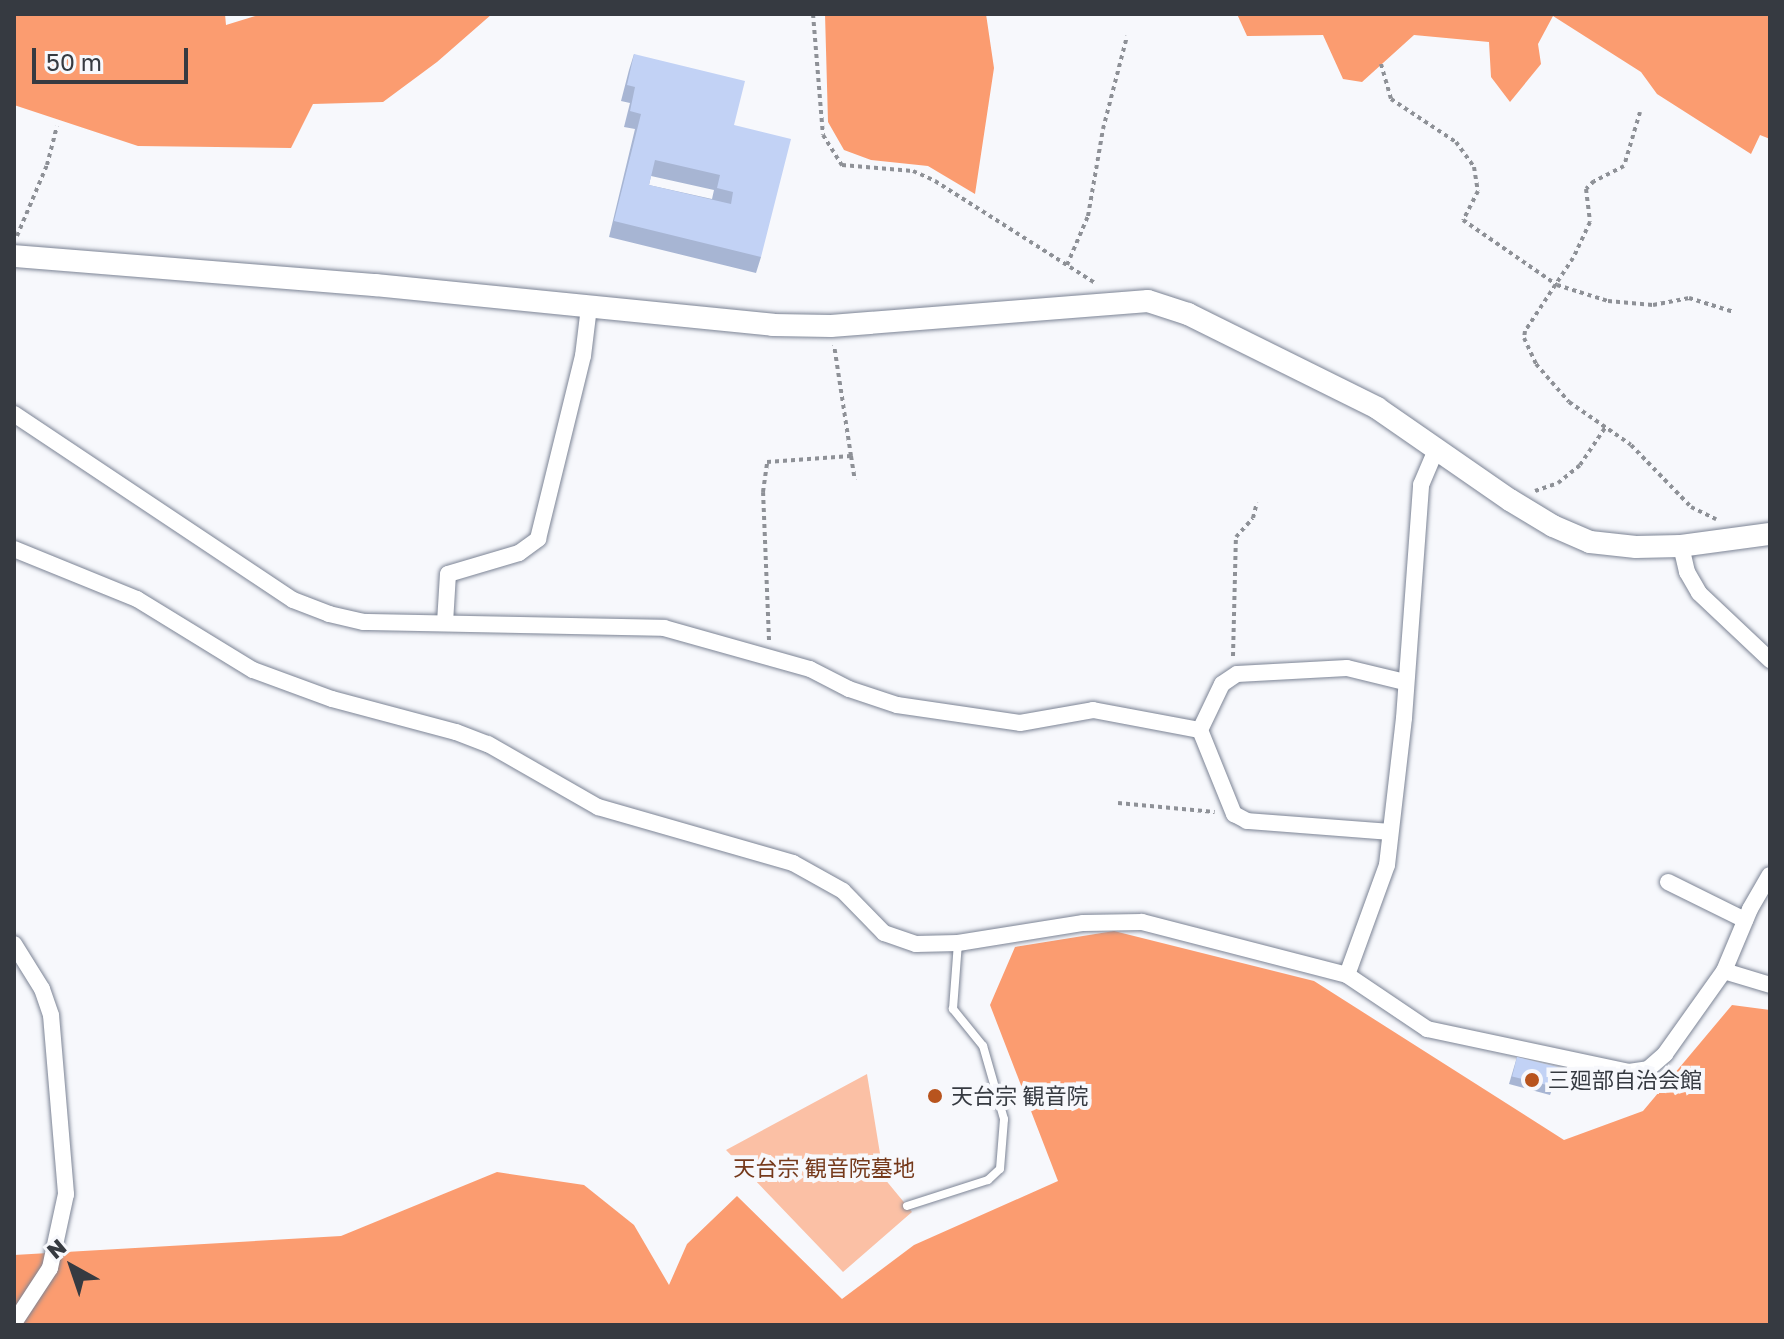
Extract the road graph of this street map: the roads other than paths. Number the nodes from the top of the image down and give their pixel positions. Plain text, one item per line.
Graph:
1 (14, 256) edge
2 (589, 307) junction
3 (14, 414) edge
4 (1436, 449) junction
5 (1770, 534) edge
6 (1681, 546) junction
7 (14, 549) edge
8 (445, 623) junction
9 (1770, 660) edge
10 (1405, 682) junction
11 (1200, 730) junction
12 (1390, 832) junction
13 (1770, 875) edge
14 (1668, 882) dead end
15 (1745, 920) junction
16 (958, 943) junction
17 (14, 944) edge
18 (1724, 971) junction
19 (1347, 975) junction
20 (1770, 985) edge
21 (907, 1206) dead end
22 (14, 1323) edge

1 - 2 street
2 - 4 street
2 - 8 street
3 - 8 street
4 - 6 street
4 - 10 street
5 - 6 street
6 - 9 street
7 - 16 street
8 - 11 street
10 - 11 street
10 - 12 street
11 - 12 street
12 - 19 street
13 - 15 street
14 - 15 street
15 - 18 street
16 - 19 street
16 - 21 lane
17 - 22 street
18 - 19 street
18 - 20 street

